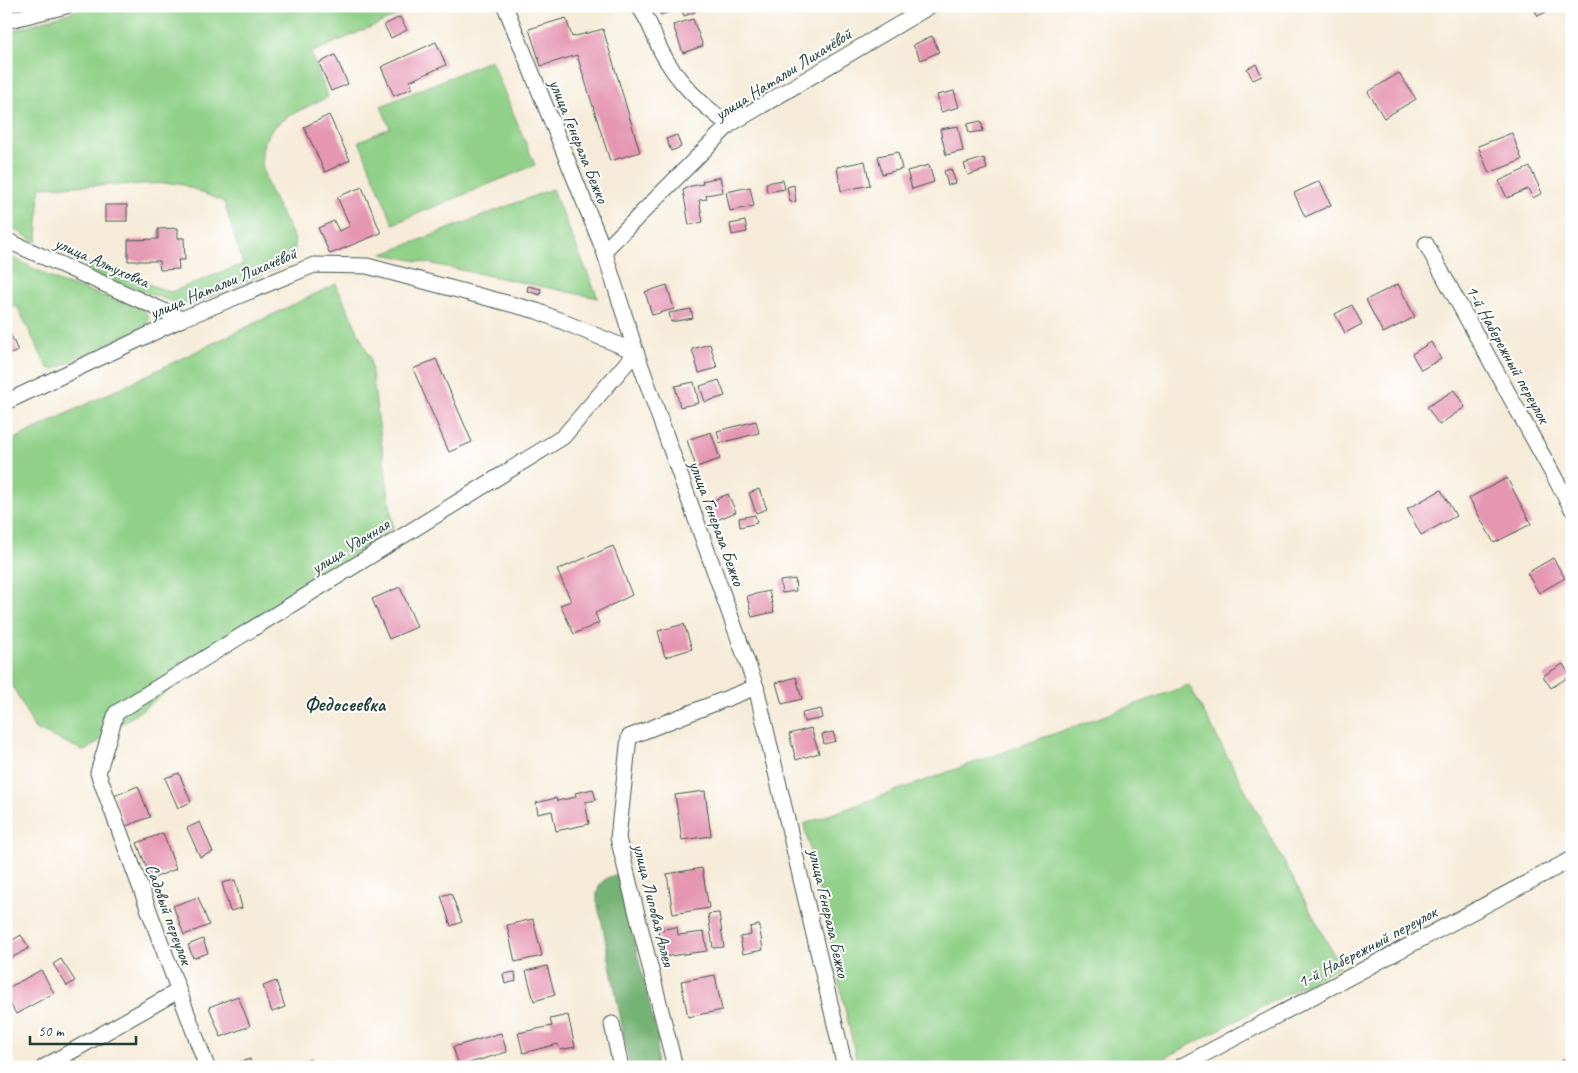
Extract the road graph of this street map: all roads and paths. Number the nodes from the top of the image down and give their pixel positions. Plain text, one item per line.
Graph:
1 (66, 6) edge
2 (505, 6) edge
3 (638, 6) edge
4 (930, 6) edge
5 (6, 21) edge
6 (729, 126) junction
7 (6, 240) edge
8 (1426, 244) dead end
9 (604, 251) junction
10 (182, 319) junction
11 (636, 352) junction
12 (6, 402) edge
13 (1572, 509) edge
14 (756, 687) junction
15 (98, 773) joint
16 (1572, 859) edge
17 (178, 991) junction
18 (612, 1024) dead end
19 (44, 1067) edge
20 (207, 1067) edge
21 (621, 1067) edge
22 (675, 1067) edge
23 (845, 1067) edge
24 (1180, 1067) edge

1 - 5 street
2 - 9 street, улица Генерала Бежко
3 - 6 street
4 - 6 street, улица Натальи Лихачёвой
6 - 9 street, улица Натальи Лихачёвой
7 - 10 street, улица Алтуховка
8 - 13 street, 1-й Набережный переулок
9 - 11 street, улица Генерала Бежко
10 - 11 street, улица Натальи Лихачёвой
10 - 12 street, улица Натальи Лихачёвой
11 - 14 street, улица Генерала Бежко
11 - 15 street, улица Удачная
14 - 22 street, улица Липовая Аллея
14 - 23 street, улица Генерала Бежко
15 - 17 street, Садовый переулок
16 - 24 street, 1-й Набережный переулок
17 - 19 street
17 - 20 street, Садовый переулок
18 - 21 street

